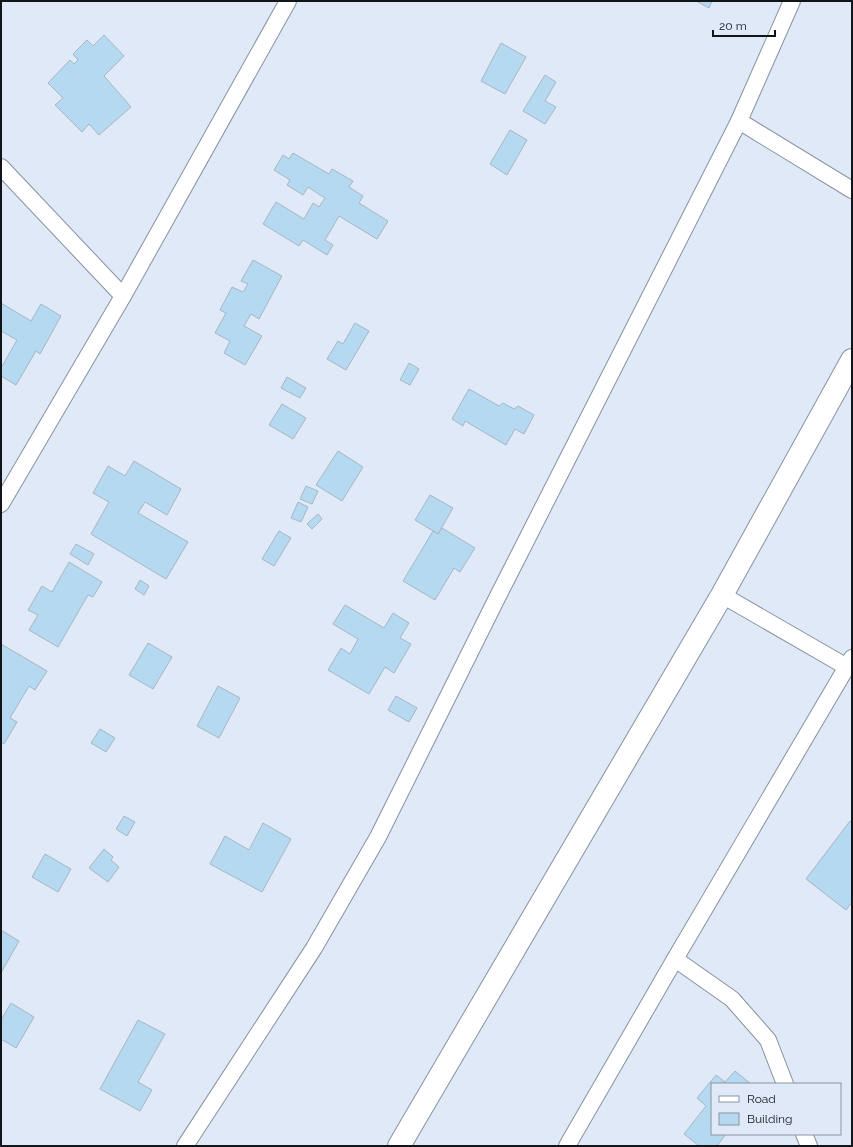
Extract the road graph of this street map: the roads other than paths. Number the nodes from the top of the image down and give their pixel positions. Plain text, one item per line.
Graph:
1 (288, 1) edge
2 (792, 1) edge
3 (739, 121) junction
4 (1, 167) edge
5 (852, 190) edge
6 (123, 296) junction
7 (852, 360) edge
8 (1, 504) edge
9 (722, 596) junction
10 (850, 662) edge
11 (675, 959) junction
12 (785, 1083) edge
13 (804, 1135) edge
14 (185, 1146) edge
15 (399, 1146) edge
16 (567, 1146) edge
17 (809, 1146) edge

1 - 6 street
2 - 3 street
3 - 5 street
3 - 14 street
4 - 6 street
6 - 8 street
7 - 9 street
9 - 10 street
9 - 15 street
10 - 11 street
11 - 12 street
11 - 16 street
13 - 17 street

